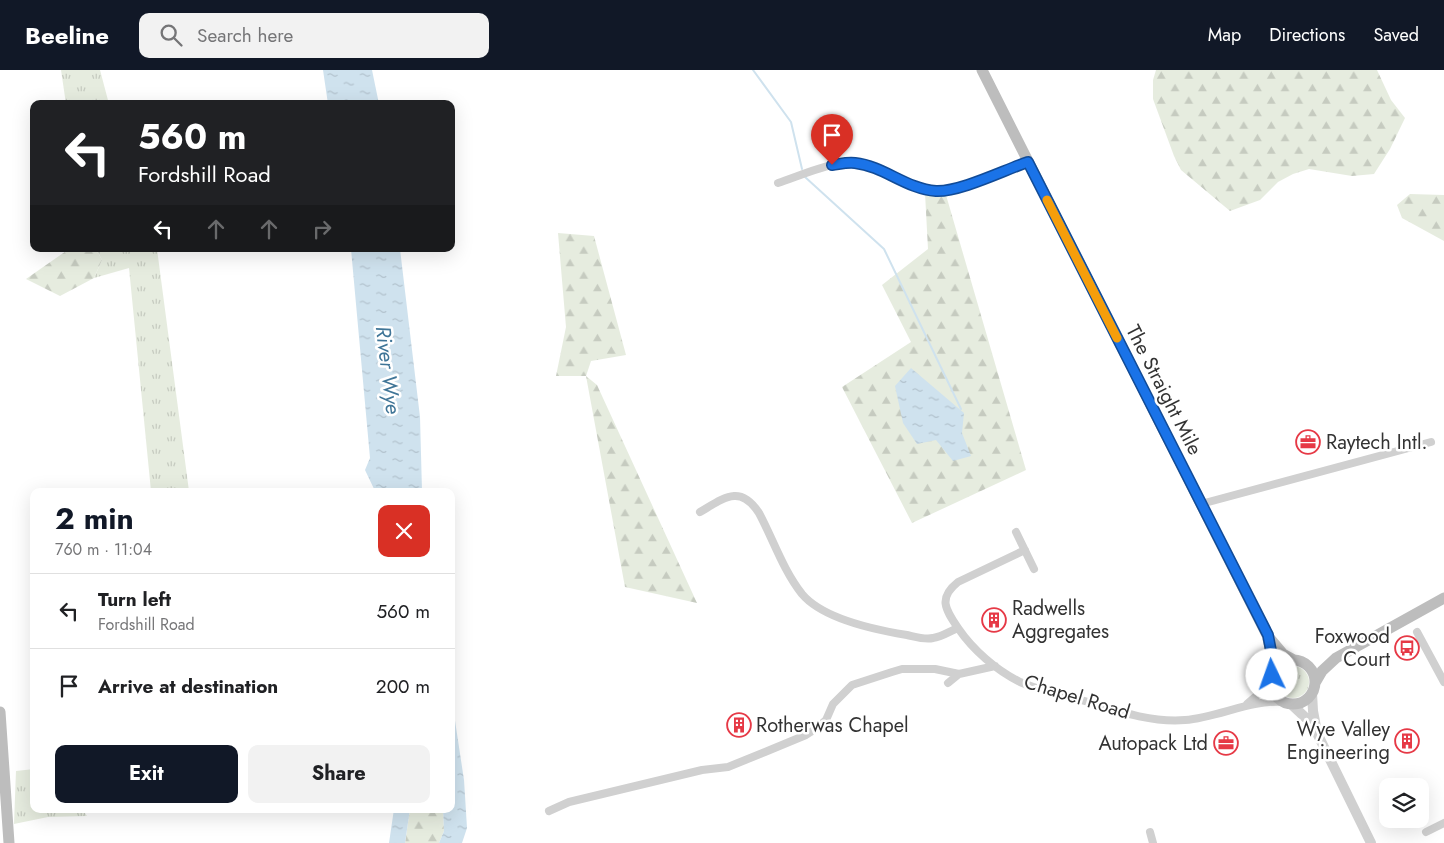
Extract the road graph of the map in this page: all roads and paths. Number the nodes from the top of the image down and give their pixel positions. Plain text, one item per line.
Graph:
1 (982, 70) edge
2 (1028, 162) junction
3 (778, 183) dead end
4 (1431, 442) dead end
5 (1201, 504) junction
6 (700, 512) dead end
7 (1016, 532) dead end
8 (1025, 550) junction
9 (1034, 570) dead end
10 (1444, 598) edge
11 (958, 628) junction
12 (1417, 632) dead end
13 (1268, 635) junction
14 (1336, 658) junction
15 (1299, 662) junction
16 (995, 666) junction
17 (1441, 671) edge
18 (959, 674) junction
19 (1272, 677) junction
20 (1444, 682) edge
21 (948, 683) dead end
22 (1313, 688) junction
23 (1288, 703) junction
24 (1244, 706) junction
25 (0, 712) edge
26 (1318, 735) junction
27 (549, 811) dead end
28 (1444, 823) edge
29 (1150, 832) dead end
30 (1426, 832) dead end
31 (9, 843) edge
32 (1153, 843) edge
33 (1371, 843) edge

1 - 2 main road, The Straight Mile
2 - 3 street
2 - 5 main road, The Straight Mile
4 - 5 street
5 - 13 main road, The Straight Mile
6 - 11 street
7 - 8 street
8 - 9 street
8 - 11 street, Chapel Road
10 - 14 main road
11 - 16 street, Chapel Road
12 - 17 street
13 - 15 main road, The Straight Mile
13 - 19 main road, The Straight Mile
14 - 15 main road
14 - 22 main road
15 - 19 main road
15 - 22 main road
16 - 18 street
16 - 24 street, Chapel Road
17 - 20 street
18 - 21 street
18 - 27 street
19 - 23 main road
19 - 24 street, Chapel Road
22 - 23 main road
22 - 26 street
23 - 24 street, Chapel Road
23 - 26 street
25 - 31 main road
26 - 33 street
28 - 30 street
29 - 32 street

